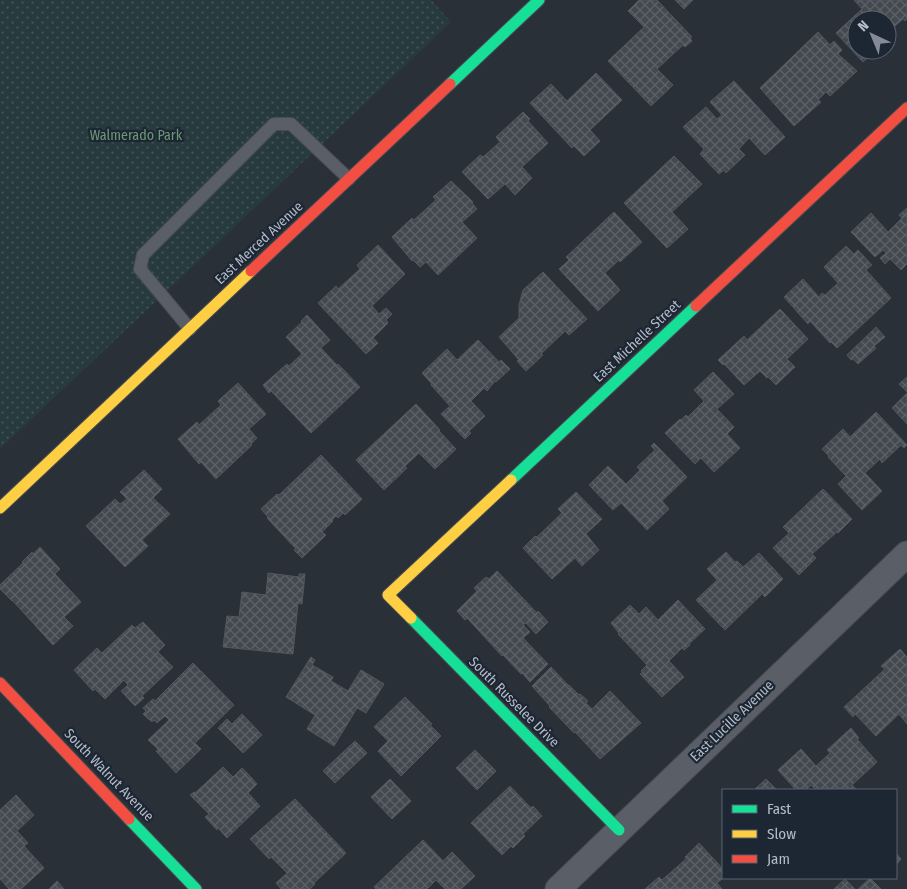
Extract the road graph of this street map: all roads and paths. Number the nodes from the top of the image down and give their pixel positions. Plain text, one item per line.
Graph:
1 (538, 0) edge
2 (907, 108) edge
3 (349, 179) junction
4 (190, 329) junction
5 (0, 508) edge
6 (907, 554) edge
7 (388, 595) joint
8 (0, 683) edge
9 (619, 830) junction
10 (196, 889) edge
11 (558, 889) edge

1 - 3 street, East Merced Avenue
2 - 7 street, East Michelle Street
3 - 4 street, East Merced Avenue
3 - 4 lane
4 - 5 street, East Merced Avenue
6 - 9 street, East Lucille Avenue
7 - 9 street, South Russelee Drive
8 - 10 street, South Walnut Avenue
9 - 11 street, East Lucille Avenue

